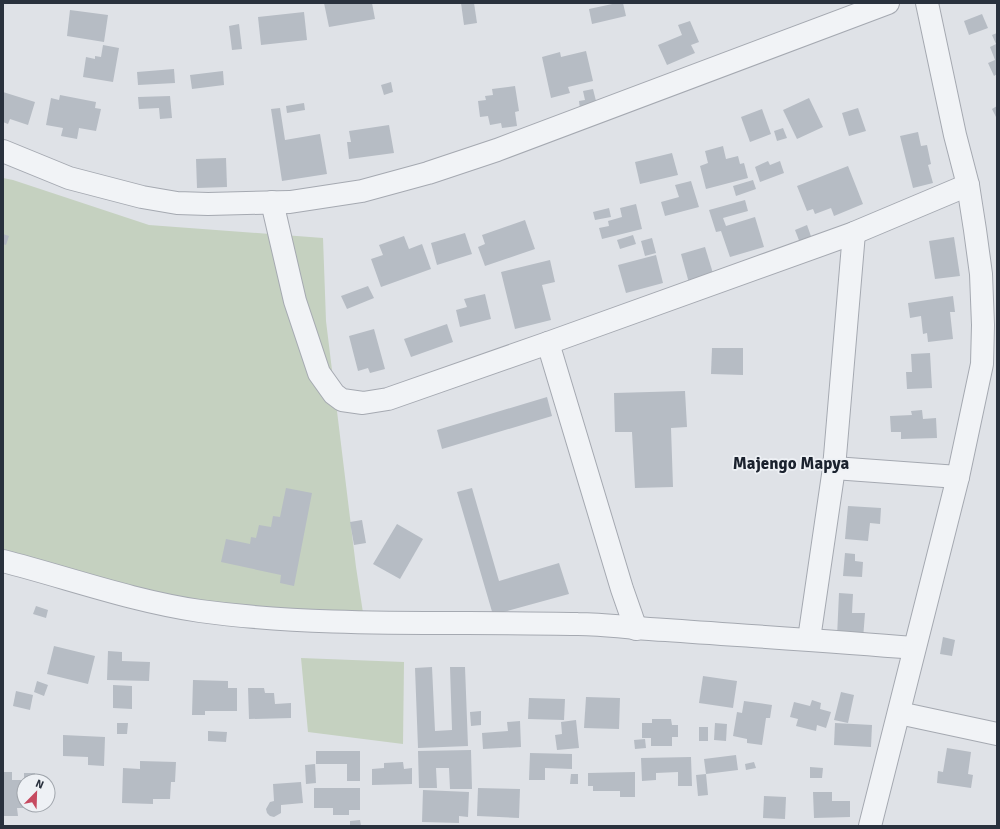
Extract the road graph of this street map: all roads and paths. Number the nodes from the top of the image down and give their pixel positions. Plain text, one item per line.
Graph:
1 (888, 3) edge
2 (927, 3) edge
3 (3, 151) edge
4 (968, 185) junction
5 (272, 202) junction
6 (854, 233) junction
7 (548, 343) junction
8 (834, 468) junction
9 (958, 477) junction
10 (3, 561) edge
11 (636, 628) junction
12 (809, 640) junction
13 (914, 648) junction
14 (899, 713) junction
15 (997, 734) edge
16 (870, 826) edge

1 - 5 street
2 - 4 street
3 - 5 street
4 - 6 street
4 - 9 street
5 - 7 street
6 - 7 street
6 - 8 street
7 - 11 street
8 - 9 street
8 - 12 street
9 - 13 street
10 - 11 street
11 - 12 street
12 - 13 street
13 - 14 street
14 - 15 street
14 - 16 street

